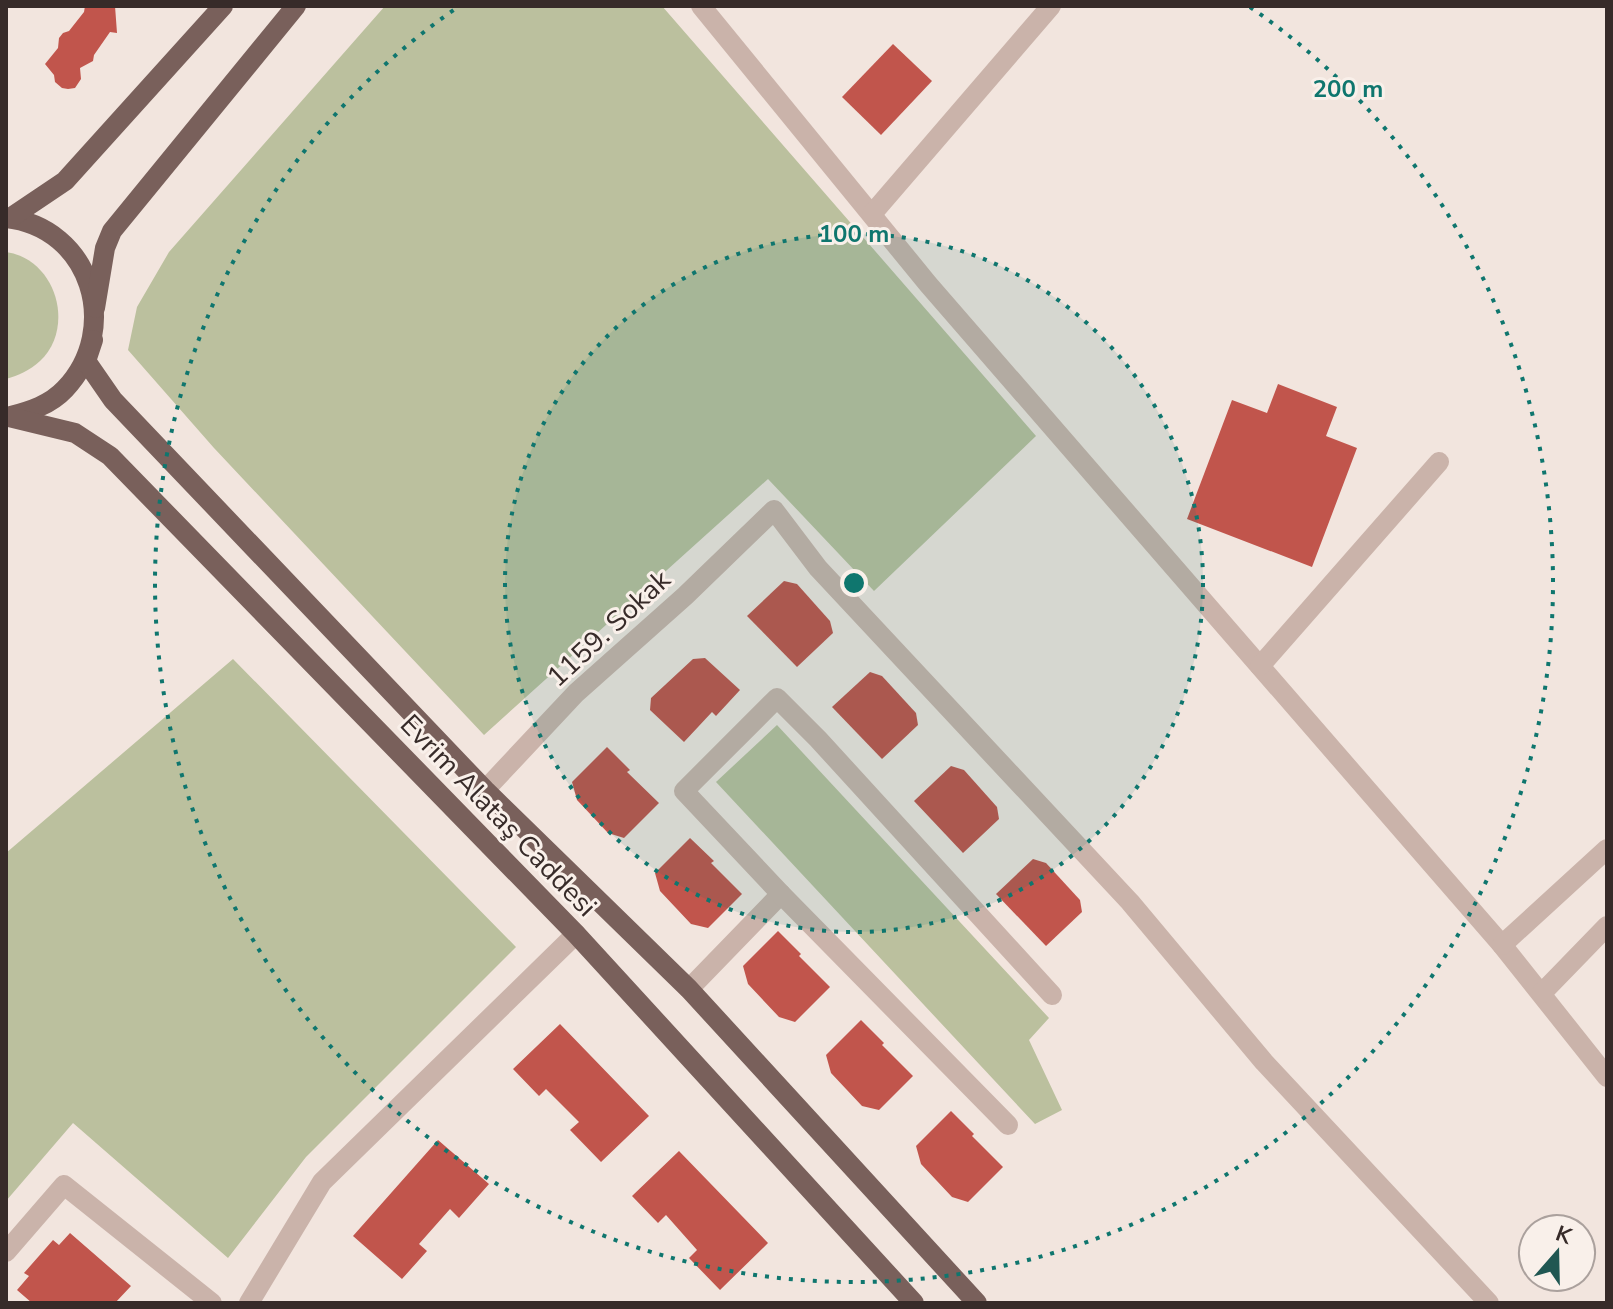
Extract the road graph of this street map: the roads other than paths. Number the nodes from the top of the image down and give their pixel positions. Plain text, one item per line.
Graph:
1 (223, 6) edge
2 (296, 6) edge
3 (701, 6) edge
4 (1051, 6) edge
5 (872, 214) junction
6 (8, 218) edge
7 (95, 308) junction
8 (93, 340) junction
9 (7, 417) edge
10 (1439, 462) dead end
11 (1260, 666) junction
12 (485, 790) junction
13 (1607, 849) edge
14 (781, 894) junction
15 (1607, 926) edge
16 (576, 934) junction
17 (1502, 945) junction
18 (689, 989) junction
19 (1542, 993) junction
20 (1052, 995) dead end
21 (1607, 1077) edge
22 (1008, 1125) dead end
23 (6, 1252) edge
24 (212, 1303) edge
25 (249, 1303) edge
26 (914, 1303) edge
27 (977, 1303) edge
28 (1489, 1303) edge

1 - 6 main road
2 - 7 main road
3 - 5 street
4 - 5 street
5 - 11 street
6 - 7 main road
7 - 8 main road
8 - 9 main road
8 - 12 main road
9 - 16 main road, Evrim Alataş Caddesi
10 - 11 street
11 - 17 street
12 - 18 main road
12 - 28 street, 1159. Sokak
13 - 17 street
14 - 18 street
14 - 20 street
14 - 22 street
15 - 19 street
16 - 25 street
16 - 26 main road, Evrim Alataş Caddesi
17 - 19 street
18 - 27 main road
19 - 21 street
23 - 24 street

